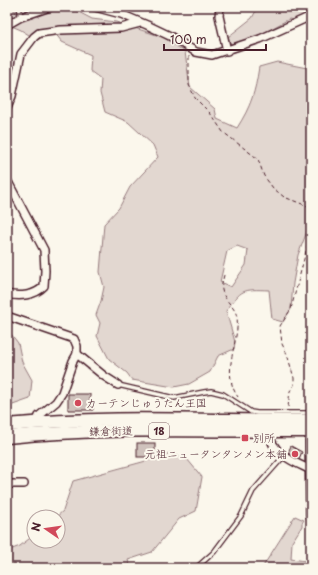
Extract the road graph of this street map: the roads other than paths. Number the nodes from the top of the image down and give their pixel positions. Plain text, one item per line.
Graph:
1 (19, 7) edge
2 (50, 7) edge
3 (95, 7) edge
4 (220, 7) edge
5 (311, 16) edge
6 (21, 17) junction
7 (140, 23) junction
8 (7, 25) edge
9 (227, 51) junction
10 (7, 108) edge
11 (7, 180) edge
12 (7, 294) edge
13 (7, 316) edge
14 (77, 354) junction
15 (118, 385) joint
16 (250, 414) junction
17 (310, 423) edge
18 (7, 425) edge
19 (37, 428) junction
20 (269, 431) junction
21 (7, 436) edge
22 (284, 456) junction
23 (310, 470) edge
24 (7, 484) edge
25 (24, 484) dead end
26 (311, 515) edge
27 (196, 568) edge

1 - 6 lane
2 - 6 street
3 - 7 street
4 - 9 street
5 - 9 street
6 - 8 street
7 - 9 street
7 - 10 street
11 - 12 street
13 - 14 street
14 - 15 street
14 - 19 street
15 - 16 lane
16 - 17 main road, 鎌倉街道 / 18
16 - 17 lane
16 - 19 main road, 鎌倉街道 / 18
17 - 20 main road, 鎌倉街道 / 18
17 - 23 street
18 - 19 main road, 鎌倉街道 / 18
19 - 20 main road, 鎌倉街道 / 18
19 - 21 main road, 鎌倉街道 / 18
20 - 22 street
22 - 23 street
22 - 27 lane
23 - 26 street
24 - 25 street

